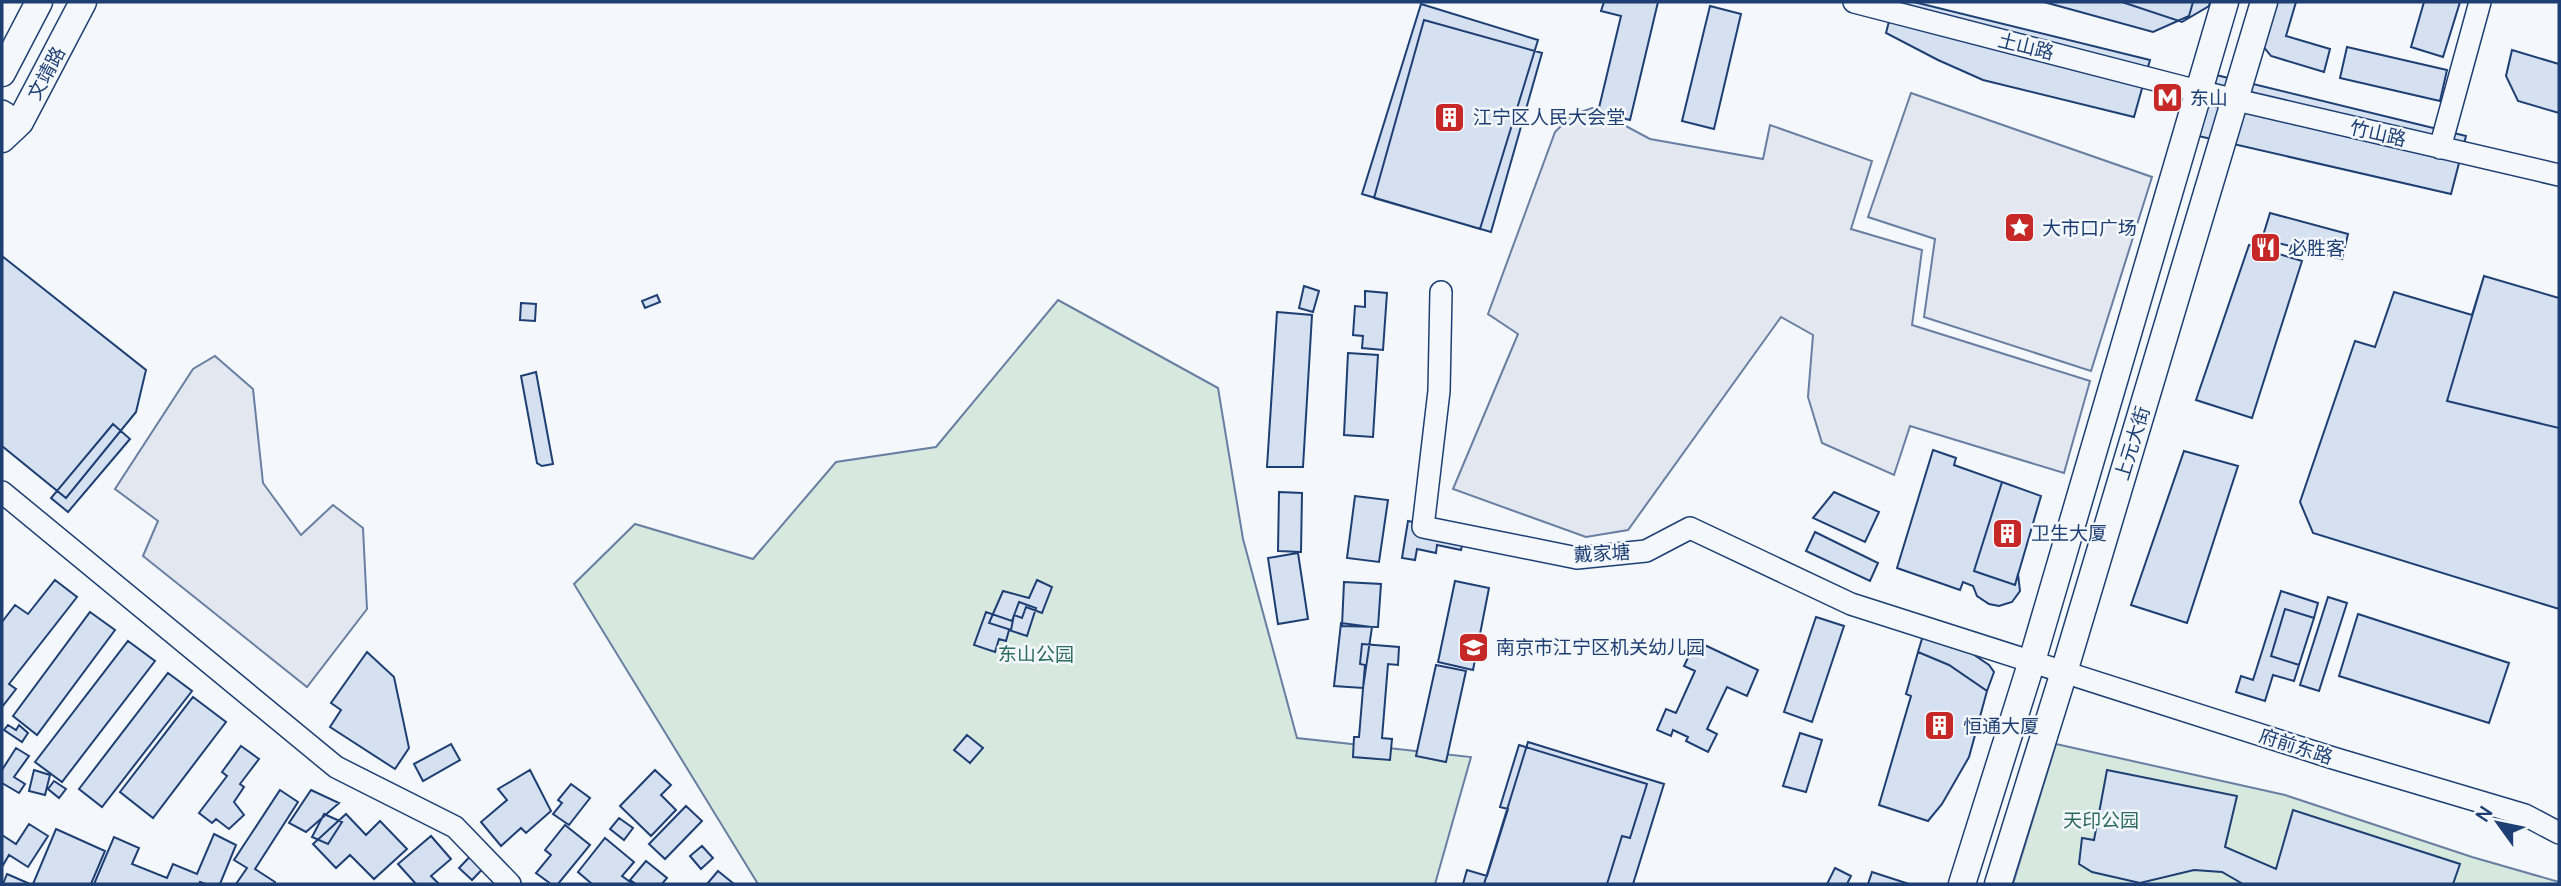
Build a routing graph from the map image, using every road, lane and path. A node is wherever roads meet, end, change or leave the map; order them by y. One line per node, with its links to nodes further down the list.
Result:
1 (39, 2): 7 (main road, 文靖路)
2 (83, 2): 10 (main road, 文靖路)
3 (1854, 2): 8 (street, 土山路)
4 (2225, 2): 8 (main road, 上元大街)
5 (2264, 2): 9 (main road, 上元大街)
6 (2480, 2): 11 (street)
7 (2, 74)
8 (2197, 90): 9 (street, 竹山路); 15 (main road, 上元大街)
9 (2235, 99): 11 (street, 竹山路); 16 (main road, 上元大街)
10 (8, 124)
11 (2441, 148): 12 (street, 竹山路)
12 (2559, 175)
13 (1441, 292): 15 (street, 戴家塘)
14 (2, 492): 18 (street)
15 (2032, 661): 16 (street, 府前东路); 19 (main road, 上元大街)
16 (2064, 672): 17 (street, 府前东路); 20 (main road, 上元大街)
17 (2559, 833)
18 (510, 884)
19 (1962, 884)
20 (1998, 884)

